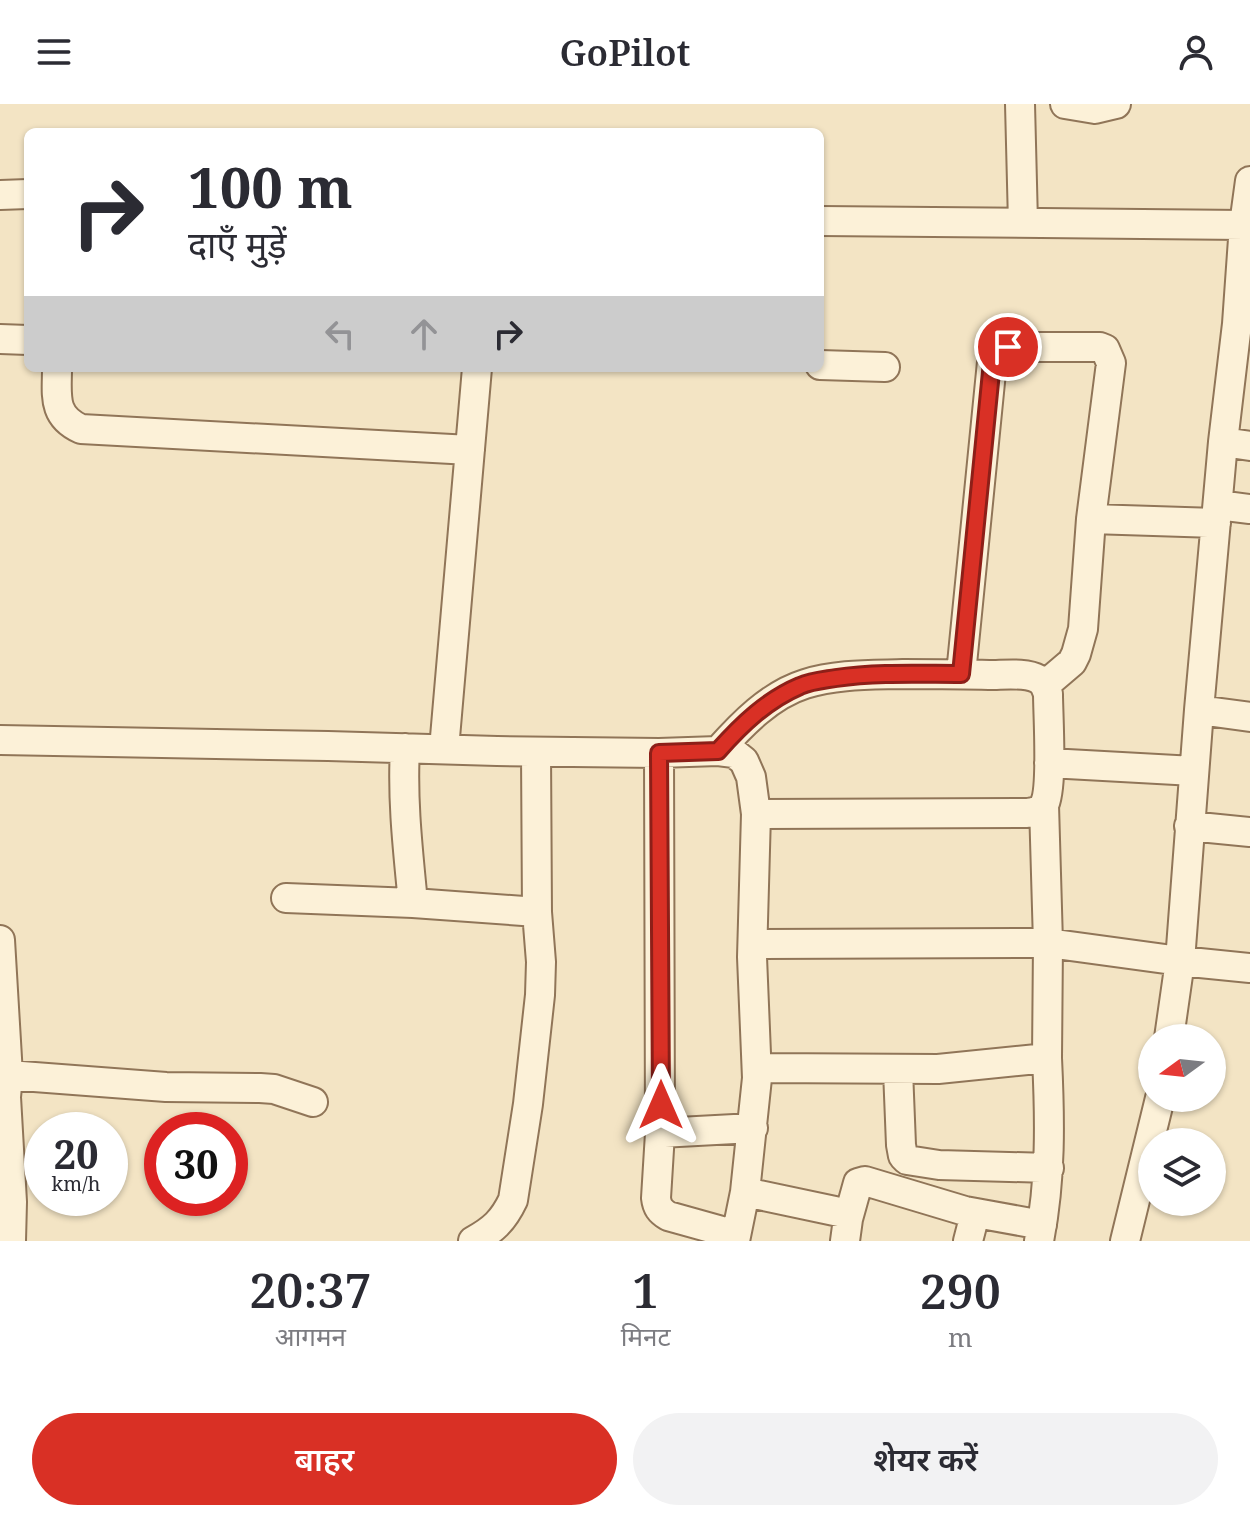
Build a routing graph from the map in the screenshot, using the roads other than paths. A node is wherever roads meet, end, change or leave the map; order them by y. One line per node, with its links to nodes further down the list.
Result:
1 (1020, 104): 8 (street)
2 (1065, 104): 3 (street)
3 (1116, 104)
4 (1250, 181): 9 (street)
5 (24, 194): 6 (street)
6 (0, 195)
7 (824, 221): 8 (street)
8 (1023, 223): 9 (street)
9 (1244, 225): 10 (street)
10 (1243, 325): 17 (street)
11 (0, 339): 12 (street)
12 (24, 340)
13 (824, 365): 14 (street)
14 (885, 367)
15 (57, 372): 18 (street)
16 (477, 372): 18 (street)
17 (1237, 444): 20 (street)
18 (470, 450): 28 (street)
19 (1250, 509): 20 (street)
20 (1217, 514): 21 (street); 24 (street)
21 (1091, 519): 22 (street); 23 (street)
22 (961, 674): 23 (street); 29 (street)
23 (1045, 685): 32 (street)
24 (1199, 710): 25 (street); 33 (street)
25 (1250, 717)
26 (0, 740): 27 (street)
27 (405, 748): 28 (street); 39 (street)
28 (444, 749): 30 (street)
29 (718, 751): 31 (street); 35 (street)
30 (536, 752): 31 (street); 40 (street)
31 (659, 753): 55 (street)
32 (1049, 763): 33 (street); 34 (street)
33 (1194, 771): 36 (street)
34 (1044, 805): 35 (street); 42 (street)
35 (756, 814): 43 (street)
36 (1189, 826): 37 (street); 44 (street)
37 (1250, 832)
38 (286, 898): 39 (street)
39 (413, 903): 40 (street)
40 (537, 912): 64 (street)
41 (0, 940): 47 (street)
42 (1048, 943): 43 (street); 44 (street); 48 (street)
43 (753, 944): 49 (street)
44 (1180, 961): 45 (street); 46 (street)
45 (1250, 968)
46 (1171, 1024)
47 (2, 1029): 51 (street)
48 (1047, 1058): 50 (street); 57 (street)
49 (757, 1068): 50 (street); 54 (street)
50 (898, 1070): 57 (street)
51 (8, 1075): 52 (street); 56 (street)
52 (313, 1102)
53 (1157, 1112): 65 (street)
54 (753, 1128): 55 (street); 58 (street)
55 (660, 1133): 62 (street)
56 (4, 1137): 63 (street)
57 (1049, 1168): 61 (street)
58 (745, 1192): 60 (street); 62 (street)
59 (971, 1228): 60 (street); 61 (street)
60 (846, 1230)
61 (1040, 1233)
62 (736, 1238)
63 (11, 1241)
64 (473, 1241)
65 (1125, 1241)

